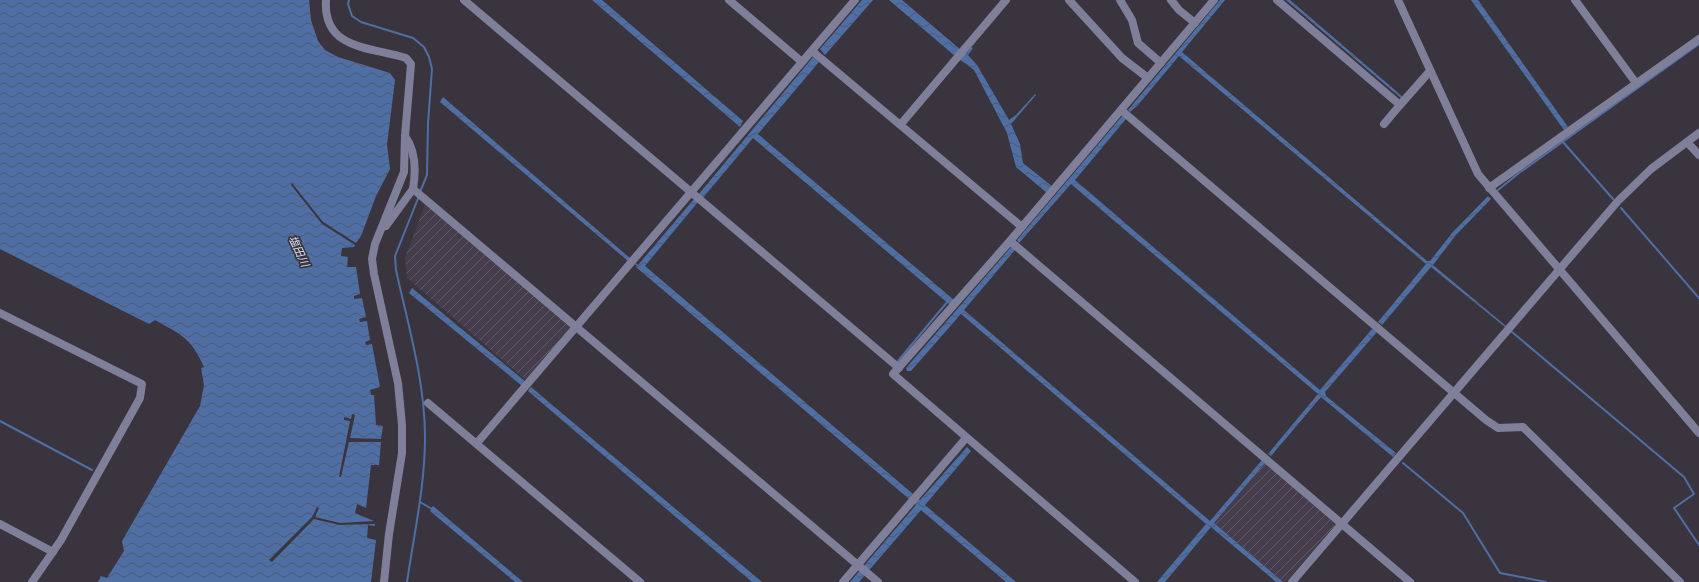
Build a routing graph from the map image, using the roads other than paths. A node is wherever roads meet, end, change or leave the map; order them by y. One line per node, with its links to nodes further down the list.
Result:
1 (326, 0): 26 (street)
2 (464, 0): 31 (street)
3 (729, 0): 16 (street)
4 (855, 0): 15 (street)
5 (1006, 0): 23 (street)
6 (1069, 0): 19 (street)
7 (1120, 0): 17 (street)
8 (1171, 0): 13 (street)
9 (1214, 0): 13 (street)
10 (1277, 0): 21 (street)
11 (1398, 0): 18 (street)
12 (1576, 0): 20 (street)
13 (1195, 23): 17 (street)
14 (1699, 39): 20 (street)
15 (816, 54): 16 (street); 23 (street)
16 (802, 62): 31 (street)
17 (1161, 63): 19 (street)
18 (1430, 71): 21 (street); 29 (street)
19 (1148, 78): 22 (street)
20 (1636, 83): 29 (street)
21 (1400, 104): 24 (street)
22 (1121, 110): 33 (street); 39 (street)
23 (901, 124): 33 (street)
24 (1384, 124)
25 (1699, 133): 27 (street)
26 (405, 136): 30 (street); 32 (street)
27 (1687, 142): 28 (street); 35 (street)
28 (1699, 155)
29 (1489, 188): 35 (street)
30 (414, 190): 32 (street); 37 (street)
31 (696, 197): 37 (street); 38 (street)
32 (383, 226): 49 (street)
33 (1022, 227): 34 (street)
34 (1010, 241): 38 (street); 45 (street)
35 (1559, 270): 39 (street); 41 (street)
36 (0, 313): 46 (street)
37 (577, 327): 43 (street); 47 (street)
38 (898, 368): 42 (street)
39 (1454, 393): 45 (street); 56 (street)
40 (428, 403): 43 (street)
41 (1699, 433)
42 (966, 438): 47 (street); 53 (street)
43 (477, 443): 50 (street)
44 (0, 524): 46 (street)
45 (1342, 524): 54 (street); 55 (street)
46 (53, 552): 48 (street)
47 (862, 569): 51 (street); 52 (street)
48 (32, 582)
49 (384, 582)
50 (640, 582)
51 (843, 582)
52 (878, 582)
53 (1135, 582)
54 (1292, 582)
55 (1410, 582)
56 (1680, 582)

